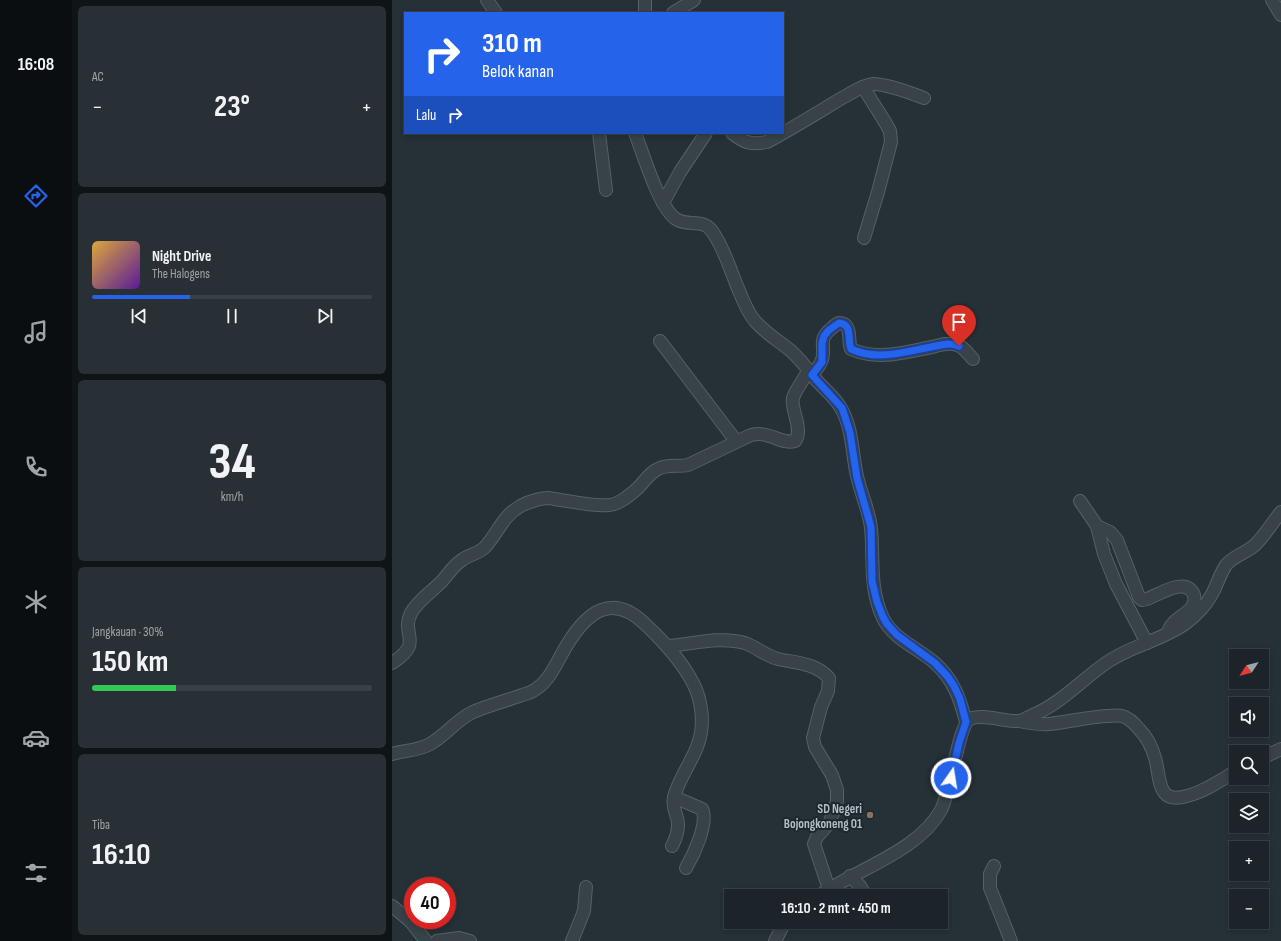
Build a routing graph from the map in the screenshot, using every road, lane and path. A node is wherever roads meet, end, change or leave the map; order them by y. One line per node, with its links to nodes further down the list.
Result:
1 (486, 0): 5 (street)
2 (645, 0): 6 (street)
3 (694, 0): 7 (street)
4 (1272, 0): 8 (street)
5 (495, 12)
6 (644, 12)
7 (675, 12)
8 (1281, 14)
9 (863, 87): 10 (street); 11 (street); 19 (street)
10 (924, 98)
11 (784, 132)
12 (599, 134): 17 (street)
13 (635, 134): 18 (street)
14 (705, 134): 18 (street)
15 (733, 134): 16 (street)
16 (781, 134)
17 (606, 190)
18 (663, 203): 22 (street)
19 (864, 238)
20 (660, 341): 23 (street)
21 (973, 359): 22 (street)
22 (811, 373): 23 (street); 32 (street)
23 (736, 442): 30 (street)
24 (1080, 500): 26 (street)
25 (1281, 512): 27 (street)
26 (1096, 526): 27 (street); 28 (street)
27 (1166, 635): 28 (street)
28 (1147, 643): 31 (street)
29 (668, 646): 34 (street); 37 (street); 43 (street)
30 (392, 663)
31 (1018, 721): 32 (street); 36 (street)
32 (966, 722): 41 (street)
33 (1281, 749): 35 (street)
34 (392, 754)
35 (1269, 755)
36 (1229, 775)
37 (674, 797): 38 (street); 40 (street)
38 (672, 846)
39 (994, 866): 53 (street)
40 (686, 868)
41 (850, 876): 44 (street); 45 (street)
42 (586, 887): 51 (street)
43 (823, 889)
44 (829, 889)
45 (862, 889)
46 (392, 906): 48 (street)
47 (782, 929): 52 (street)
48 (426, 941)
49 (437, 941): 50 (street)
50 (470, 941)
51 (572, 941)
52 (775, 941)
53 (1011, 941)

